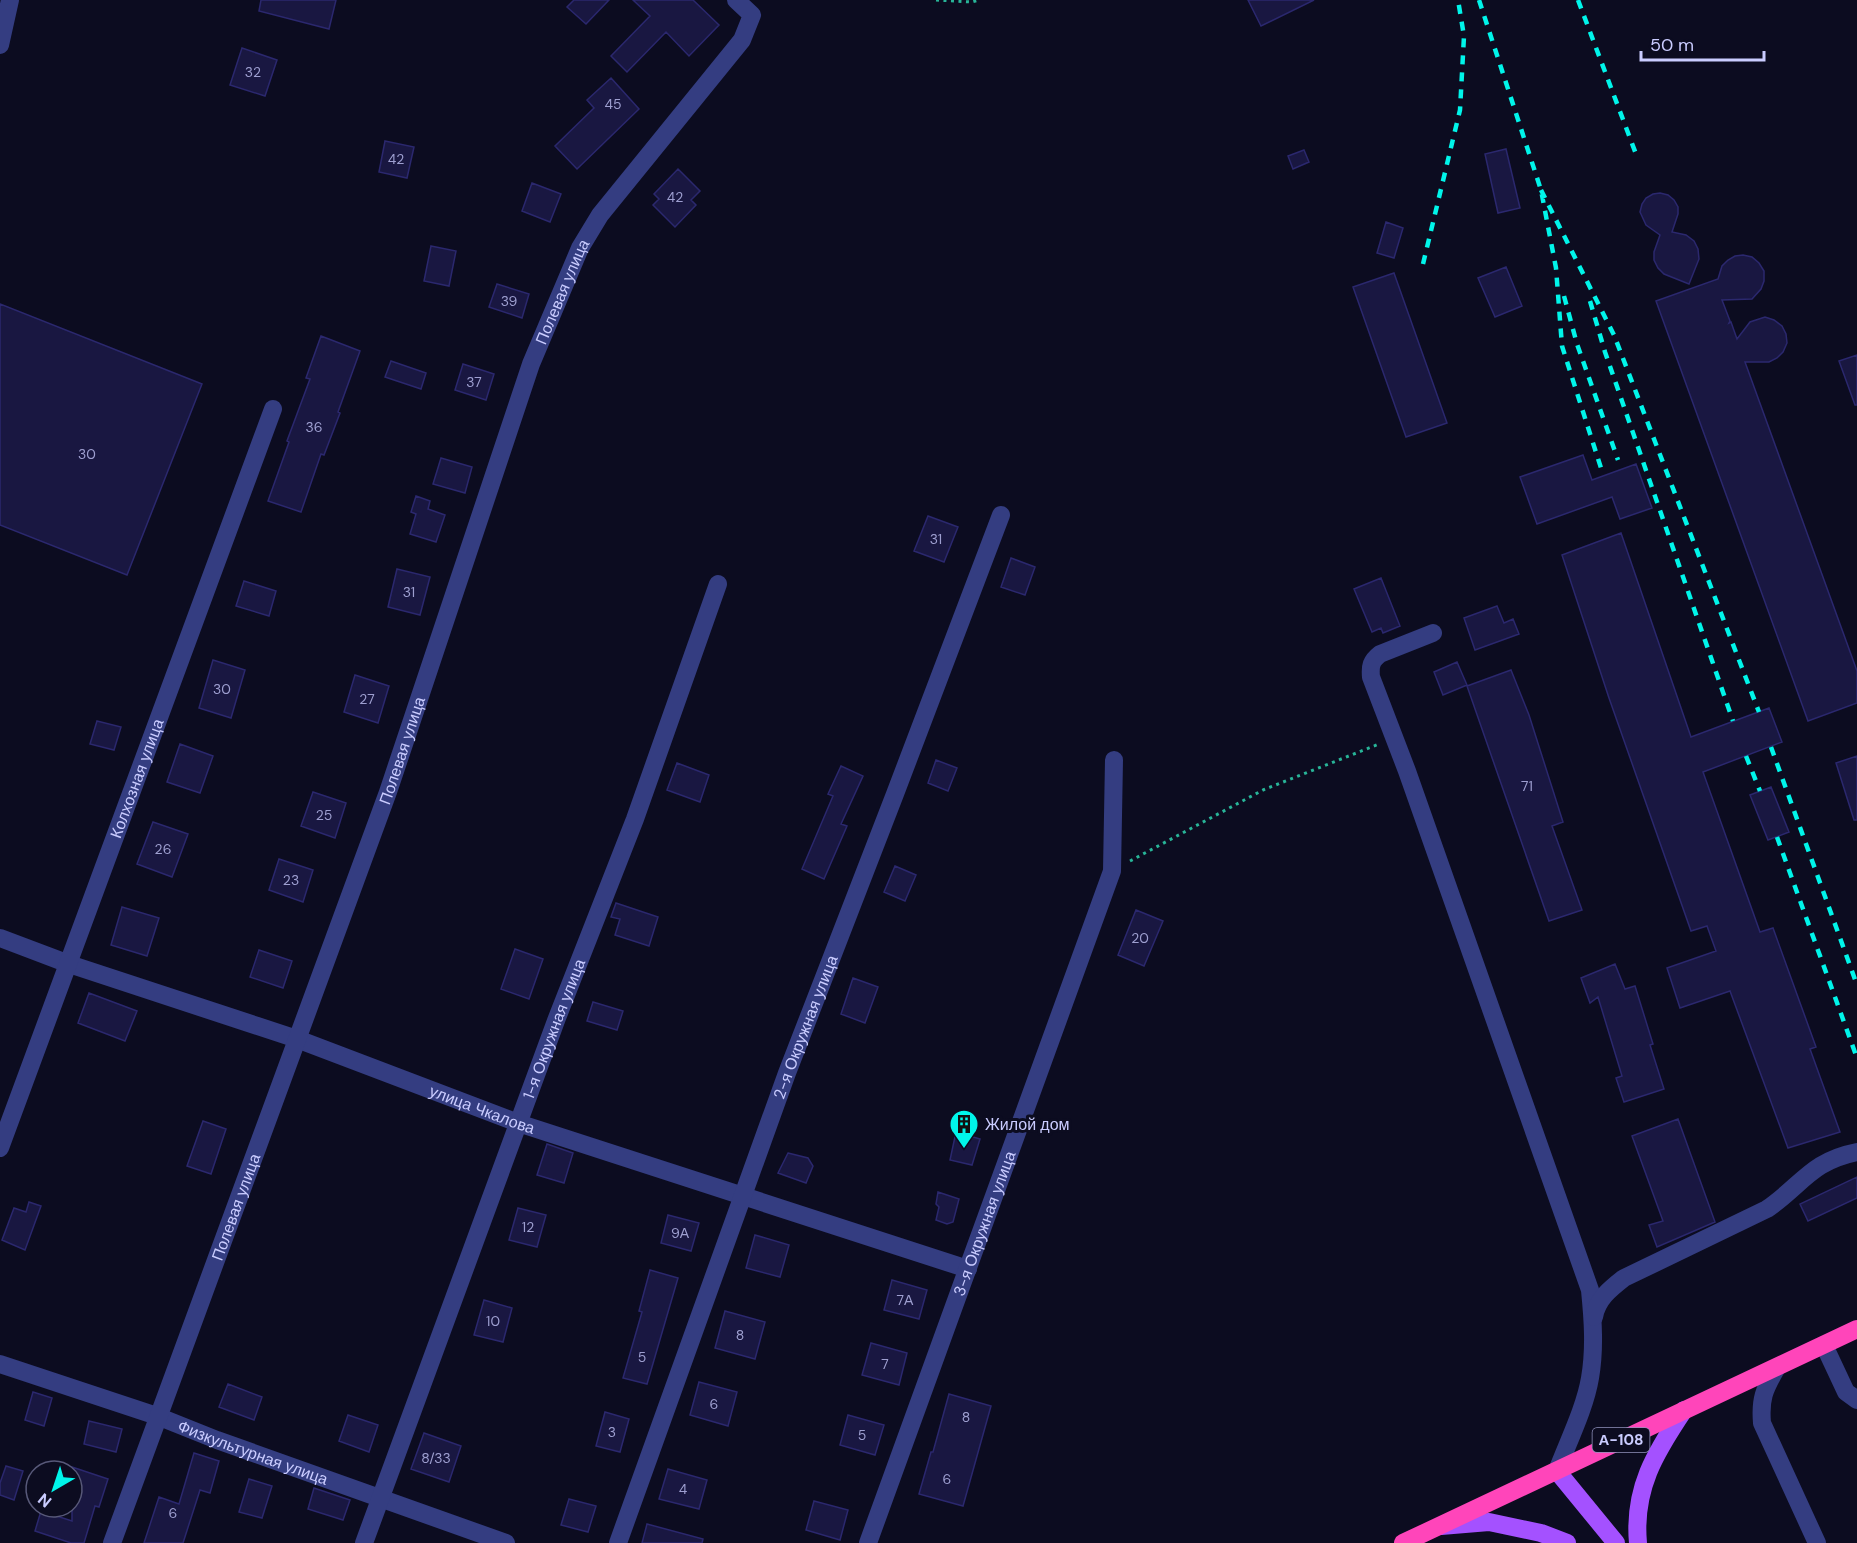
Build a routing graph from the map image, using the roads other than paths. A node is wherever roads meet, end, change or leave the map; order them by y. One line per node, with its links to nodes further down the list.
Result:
1 (10, 0): 3 (street)
2 (736, 0): 11 (street, Полевая улица)
3 (0, 45)
4 (273, 409): 10 (street, Колхозная улица)
5 (1001, 515): 15 (street, 2-я Окружная улица)
6 (717, 584): 12 (street, 1-я Окружная улица)
7 (1433, 633): 17 (street)
8 (1114, 760): 16 (street, 3-я Окружная улица)
9 (0, 938): 10 (street, улица Чкалова)
10 (69, 964): 11 (street, улица Чкалова); 13 (street, Колхозная улица)
11 (297, 1039): 12 (street, улица Чкалова); 24 (street, Полевая улица)
12 (518, 1123): 15 (street, улица Чкалова); 26 (street, 1-я Окружная улица)
13 (0, 1148)
14 (1857, 1152): 17 (street)
15 (744, 1197): 16 (street, улица Чкалова); 31 (street, 2-я Окружная улица)
16 (968, 1269): 32 (street, 3-я Окружная улица)
17 (1593, 1322): 25 (street)
18 (1857, 1329): 19 (highway, А-108)
19 (1824, 1346): 21 (highway, А-108); 22 (street)
20 (0, 1364): 24 (street, Физкультурная улица)
21 (1776, 1369): 23 (highway, А-108); 37 (street)
22 (1857, 1400)
23 (1684, 1410): 25 (highway, А-108); 36 (main road)
24 (157, 1416): 26 (street, Физкультурная улица); 28 (street, Полевая улица)
25 (1557, 1471): 27 (highway, А-108); 35 (main road)
26 (382, 1498): 29 (street, 1-я Окружная улица); 30 (street, Физкультурная улица)
27 (1439, 1526): 33 (highway, А-108); 34 (main road)
28 (111, 1543)
29 (364, 1543)
30 (506, 1543)
31 (618, 1543)
32 (868, 1543)
33 (1403, 1543)
34 (1567, 1543)
35 (1616, 1543)
36 (1638, 1543)
37 (1817, 1543)

